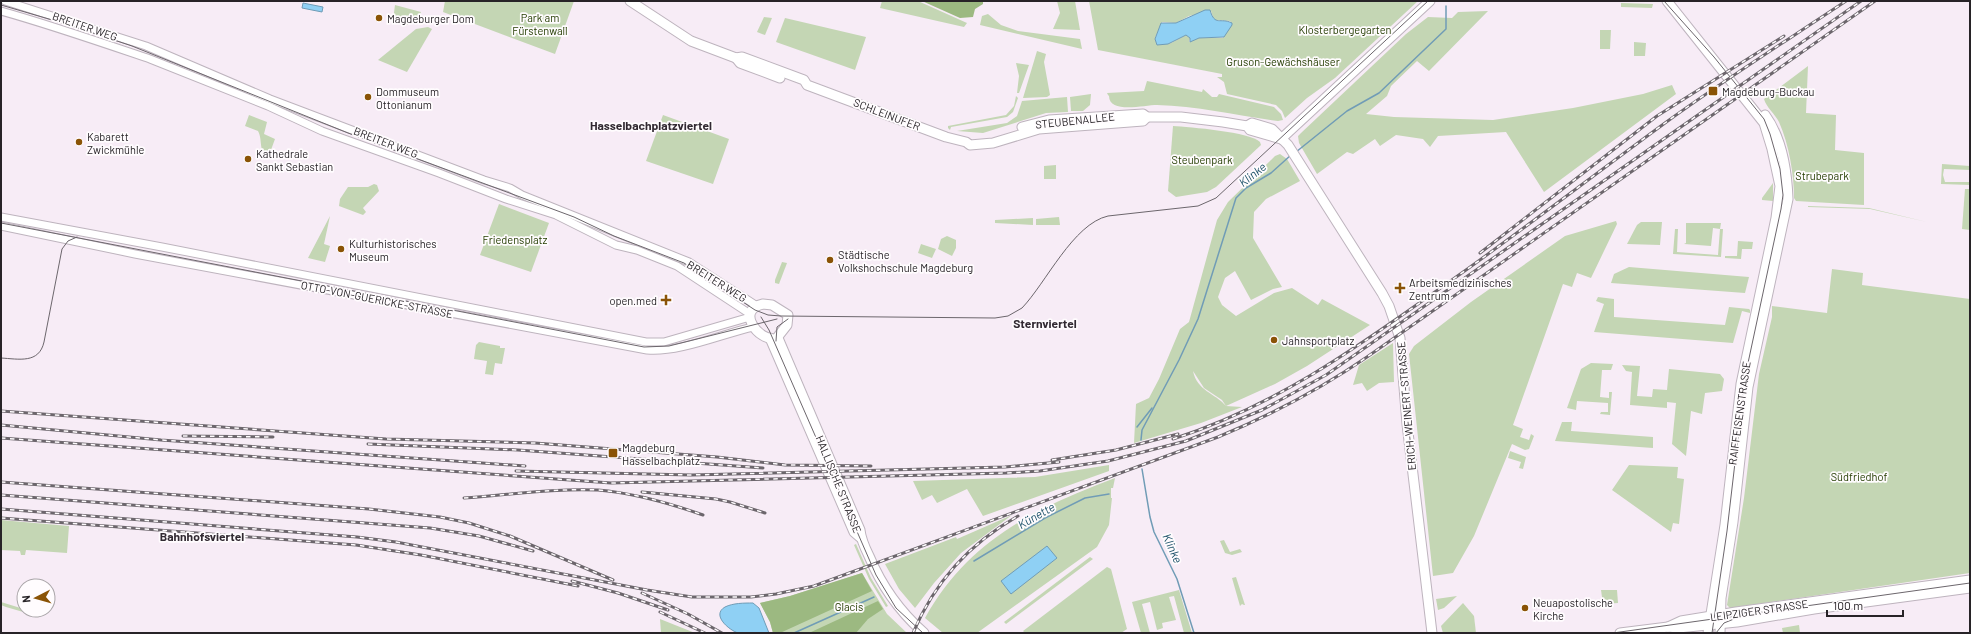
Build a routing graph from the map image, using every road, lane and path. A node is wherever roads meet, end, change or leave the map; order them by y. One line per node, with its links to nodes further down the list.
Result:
1 (5, 1): 11 (street, BREITER WEG)
2 (630, 1): 7 (main road, SCHLEINUFER)
3 (1430, 1): 6 (main road)
4 (1667, 1): 8 (main road)
5 (1, 11): 12 (street, BREITER WEG)
6 (1281, 139): 7 (main road, STEUBENALLEE); 20 (main road, ERICH-WEINERT-STRASSE)
7 (981, 142)
8 (1783, 209): 17 (main road, RAIFFEISENSTRASSE); 18 (main road, RAIFFEISENSTRASSE)
9 (1, 217): 12 (street, OTTO-VON-GUERICKE-STRASSE)
10 (1, 226): 13 (street, OTTO-VON-GUERICKE-STRASSE)
11 (757, 306): 12 (main road); 14 (main road)
12 (750, 316): 13 (main road)
13 (753, 327): 14 (main road)
14 (774, 338): 19 (main road, HALLISCHE STRASSE)
15 (1970, 580): 17 (main road, LEIPZIGER STRASSE)
16 (1970, 588): 17 (main road, LEIPZIGER STRASSE)
17 (1720, 622): 18 (main road, LEIPZIGER STRASSE)
18 (1709, 623): 21 (main road, LEIPZIGER STRASSE)
19 (924, 633)
20 (1432, 633)
21 (1620, 633)

